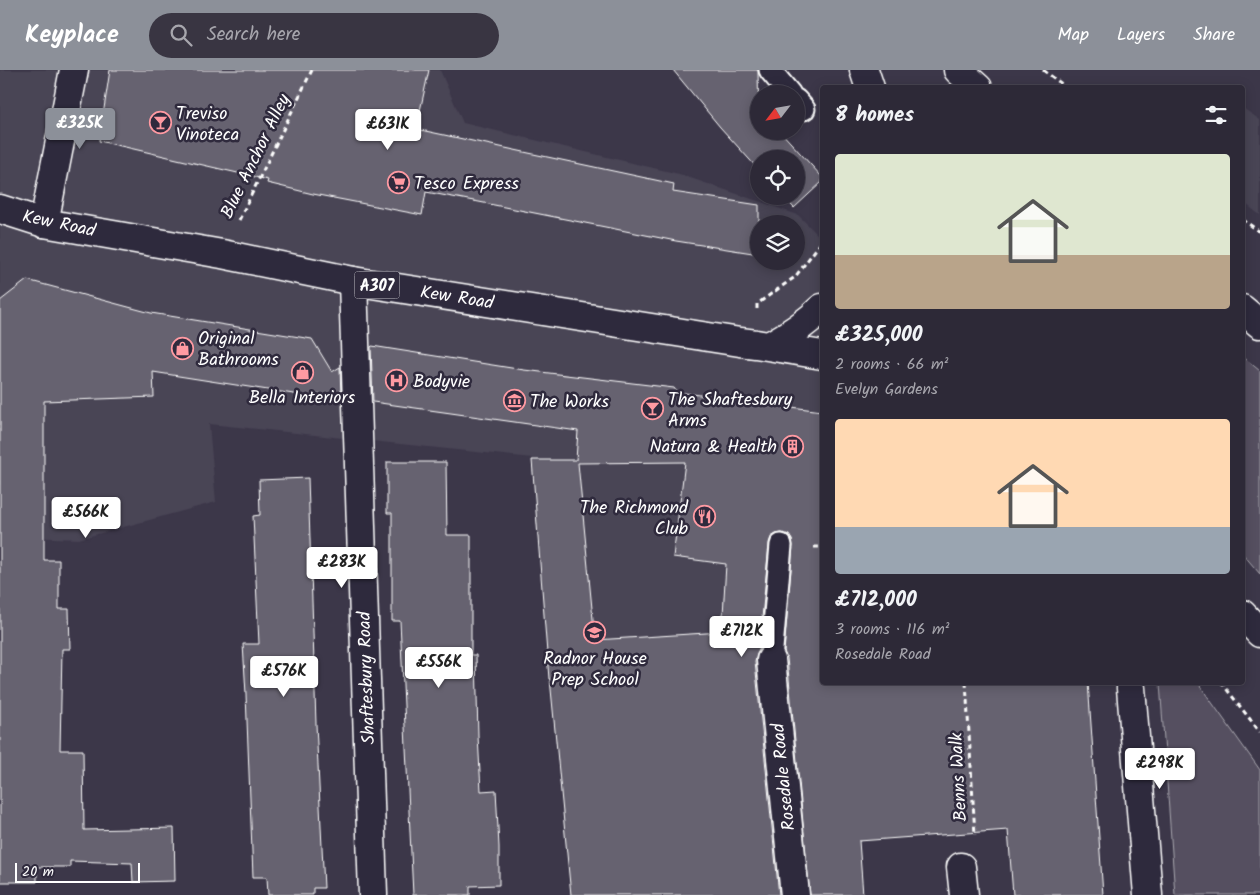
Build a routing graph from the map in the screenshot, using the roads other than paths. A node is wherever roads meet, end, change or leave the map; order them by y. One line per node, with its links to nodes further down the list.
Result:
1 (74, 70): 9 (main road)
2 (770, 70): 5 (lane)
3 (864, 70): 6 (main road)
4 (958, 70): 7 (main road)
5 (783, 85)
6 (869, 85)
7 (975, 85)
8 (0, 209): 9 (main road, Kew Road / A307)
9 (44, 222): 10 (main road, Kew Road / A307)
10 (353, 281): 14 (main road, Kew Road / A307); 22 (main road, Shaftesbury Road)
11 (820, 310): 14 (main road)
12 (1245, 312): 13 (main road)
13 (1260, 324)
14 (769, 346): 15 (main road, Kew Road / A307)
15 (820, 355)
16 (781, 544): 19 (lane)
17 (1245, 617): 18 (main road)
18 (1260, 633)
19 (770, 660): 23 (main road, Rosedale Road)
20 (1131, 688): 25 (main road)
21 (961, 867): 24 (main road)
22 (373, 895)
23 (795, 895)
24 (964, 895)
25 (1148, 895)

